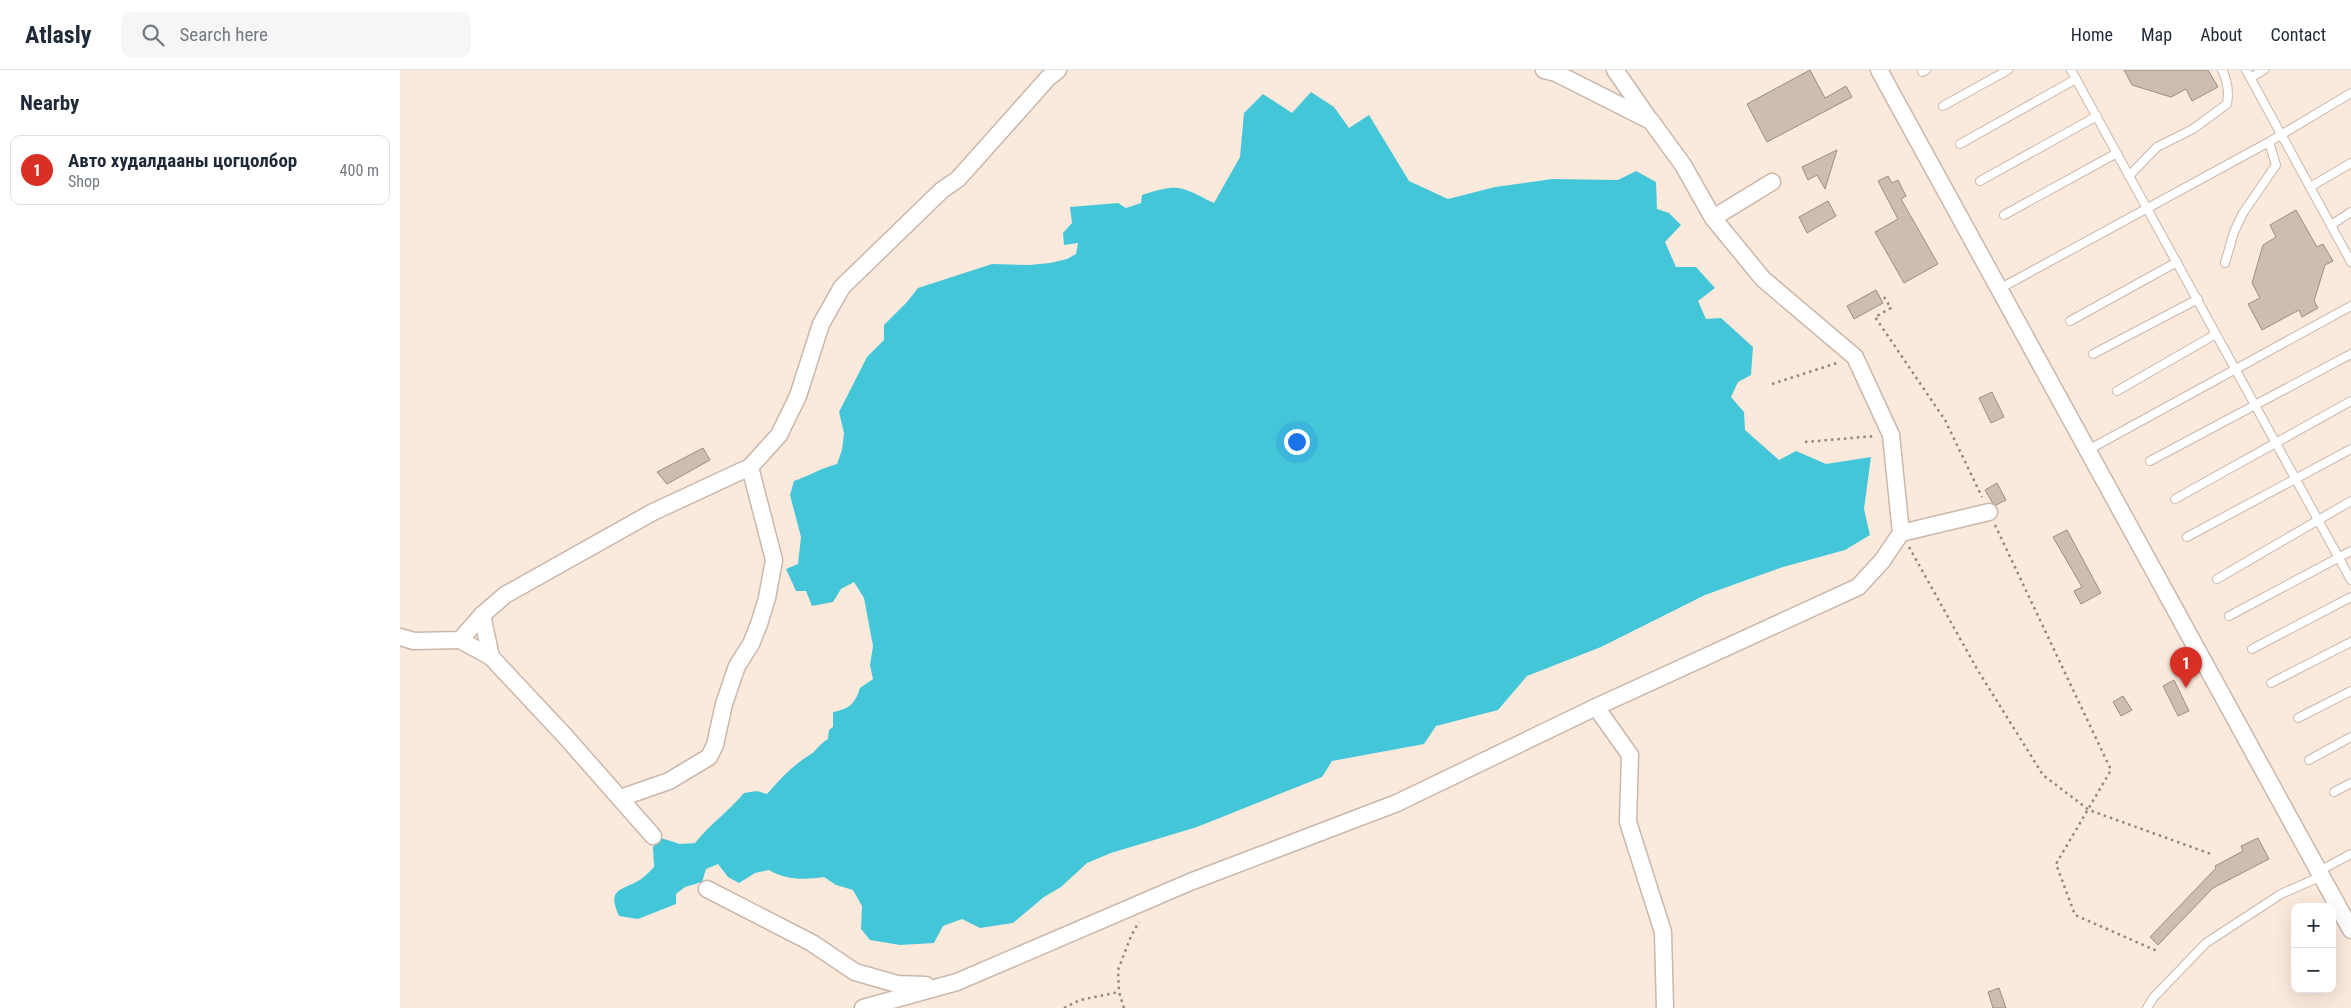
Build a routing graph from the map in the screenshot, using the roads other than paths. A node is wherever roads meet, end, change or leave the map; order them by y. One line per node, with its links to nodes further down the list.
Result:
1 (1058, 70): 47 (street)
2 (1544, 70): 14 (street)
3 (1615, 70): 14 (street)
4 (1880, 70): 32 (street)
5 (2008, 70): 12 (lane)
6 (2071, 70): 10 (lane)
7 (2222, 70): 20 (lane)
8 (2264, 70): 9 (lane)
9 (2249, 74): 15 (lane)
10 (2076, 80): 13 (lane); 17 (lane)
11 (2351, 93): 15 (lane)
12 (1943, 106)
13 (2097, 116): 18 (lane); 22 (lane)
14 (1651, 121): 27 (street)
15 (2282, 135): 16 (lane); 23 (lane)
16 (2269, 142): 24 (lane); 31 (lane)
17 (1960, 144)
18 (2117, 153): 20 (lane); 26 (lane)
19 (2351, 163): 23 (lane)
20 (2129, 176): 24 (lane)
21 (1772, 182): 27 (street)
22 (1980, 182)
23 (2310, 187): 28 (lane)
24 (2148, 209): 30 (lane); 32 (lane)
25 (2351, 212): 28 (lane)
26 (2004, 215)
27 (1713, 218): 53 (street)
28 (2331, 225): 29 (lane)
29 (2351, 261)
30 (2177, 262): 33 (lane); 35 (lane)
31 (2225, 263)
32 (1999, 289): 45 (street)
33 (2198, 299): 36 (lane); 37 (lane)
34 (2351, 306): 39 (lane)
35 (2070, 321)
36 (2216, 334): 39 (lane); 40 (lane)
37 (2093, 354)
38 (2351, 354): 42 (lane)
39 (2236, 368): 42 (lane); 45 (lane)
40 (2117, 391)
41 (2351, 400): 43 (lane)
42 (2256, 406): 43 (lane); 46 (lane)
43 (2276, 442): 48 (lane); 49 (lane)
44 (2351, 449): 48 (lane)
45 (2088, 450): 78 (street)
46 (2150, 461)
47 (750, 467): 60 (street); 75 (street)
48 (2297, 479): 52 (lane); 54 (lane)
49 (2175, 500)
50 (2351, 501): 52 (lane)
51 (1989, 512): 53 (street)
52 (2318, 519): 56 (lane); 57 (lane)
53 (1901, 533): 69 (street)
54 (2187, 537)
55 (2351, 551): 56 (lane)
56 (2340, 557): 58 (lane); 61 (lane)
57 (2217, 579)
58 (2351, 580)
59 (2351, 597): 65 (lane)
60 (482, 615): 62 (street); 66 (street)
61 (2229, 616)
62 (460, 640): 63 (street); 66 (street)
63 (405, 642)
64 (2351, 642): 67 (lane)
65 (2252, 649)
66 (491, 657): 75 (street)
67 (2271, 683)
68 (2351, 691): 70 (lane)
69 (1596, 707): 81 (street); 83 (street)
70 (2298, 718)
71 (2351, 737): 72 (lane)
72 (2309, 760)
73 (2351, 783): 74 (lane)
74 (2334, 792)
75 (620, 798): 76 (street)
76 (653, 836)
77 (2351, 854): 78 (lane)
78 (2320, 874): 80 (street); 84 (lane)
79 (707, 889): 81 (street)
80 (2351, 930)
81 (943, 985): 82 (street)
82 (863, 1008)
83 (1665, 1008)
84 (2147, 1008)

